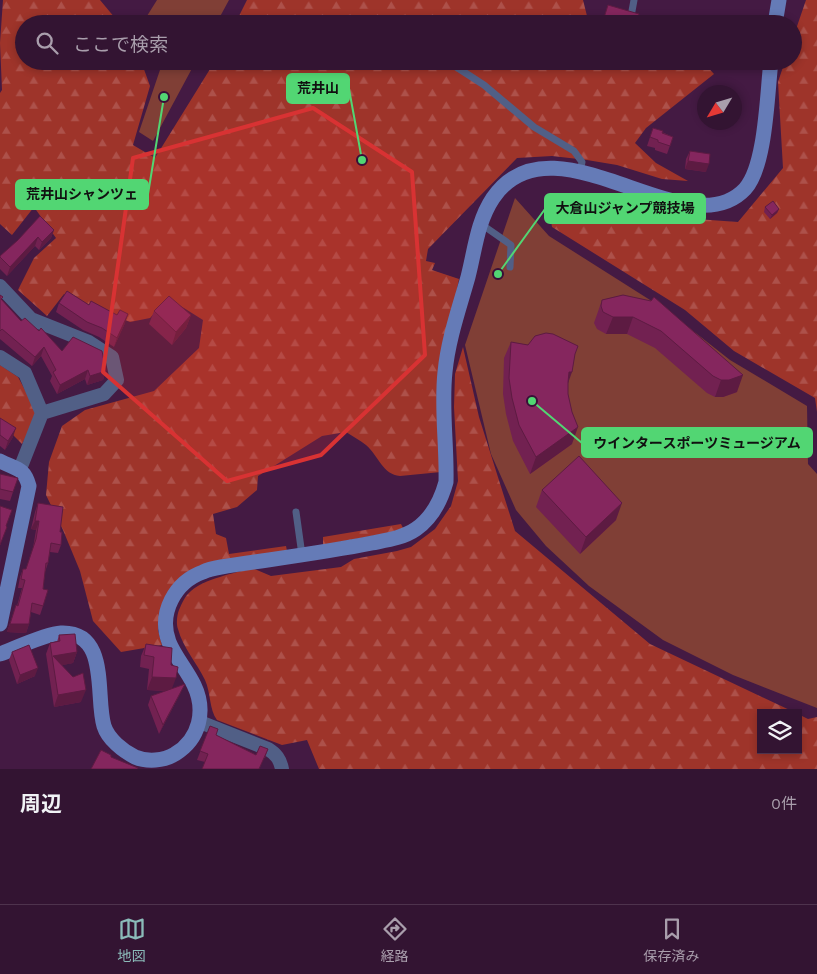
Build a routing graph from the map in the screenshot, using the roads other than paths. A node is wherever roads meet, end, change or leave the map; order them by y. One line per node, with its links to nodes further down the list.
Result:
1 (634, 0): 3 (lane)
2 (779, 0): 4 (street)
3 (632, 11)
4 (776, 15)
5 (460, 70): 7 (lane)
6 (770, 70): 7 (street)
7 (580, 172): 8 (street)
8 (480, 224): 9 (lane); 16 (street)
9 (510, 267)
10 (0, 286): 12 (street)
11 (0, 357): 12 (street)
12 (42, 413): 14 (street)
13 (0, 461): 14 (street)
14 (20, 469): 17 (street)
15 (296, 512): 16 (lane)
16 (302, 555): 19 (street)
17 (0, 624)
18 (0, 654): 20 (street)
19 (200, 722): 20 (street); 21 (street)
20 (155, 765)
21 (282, 769)

